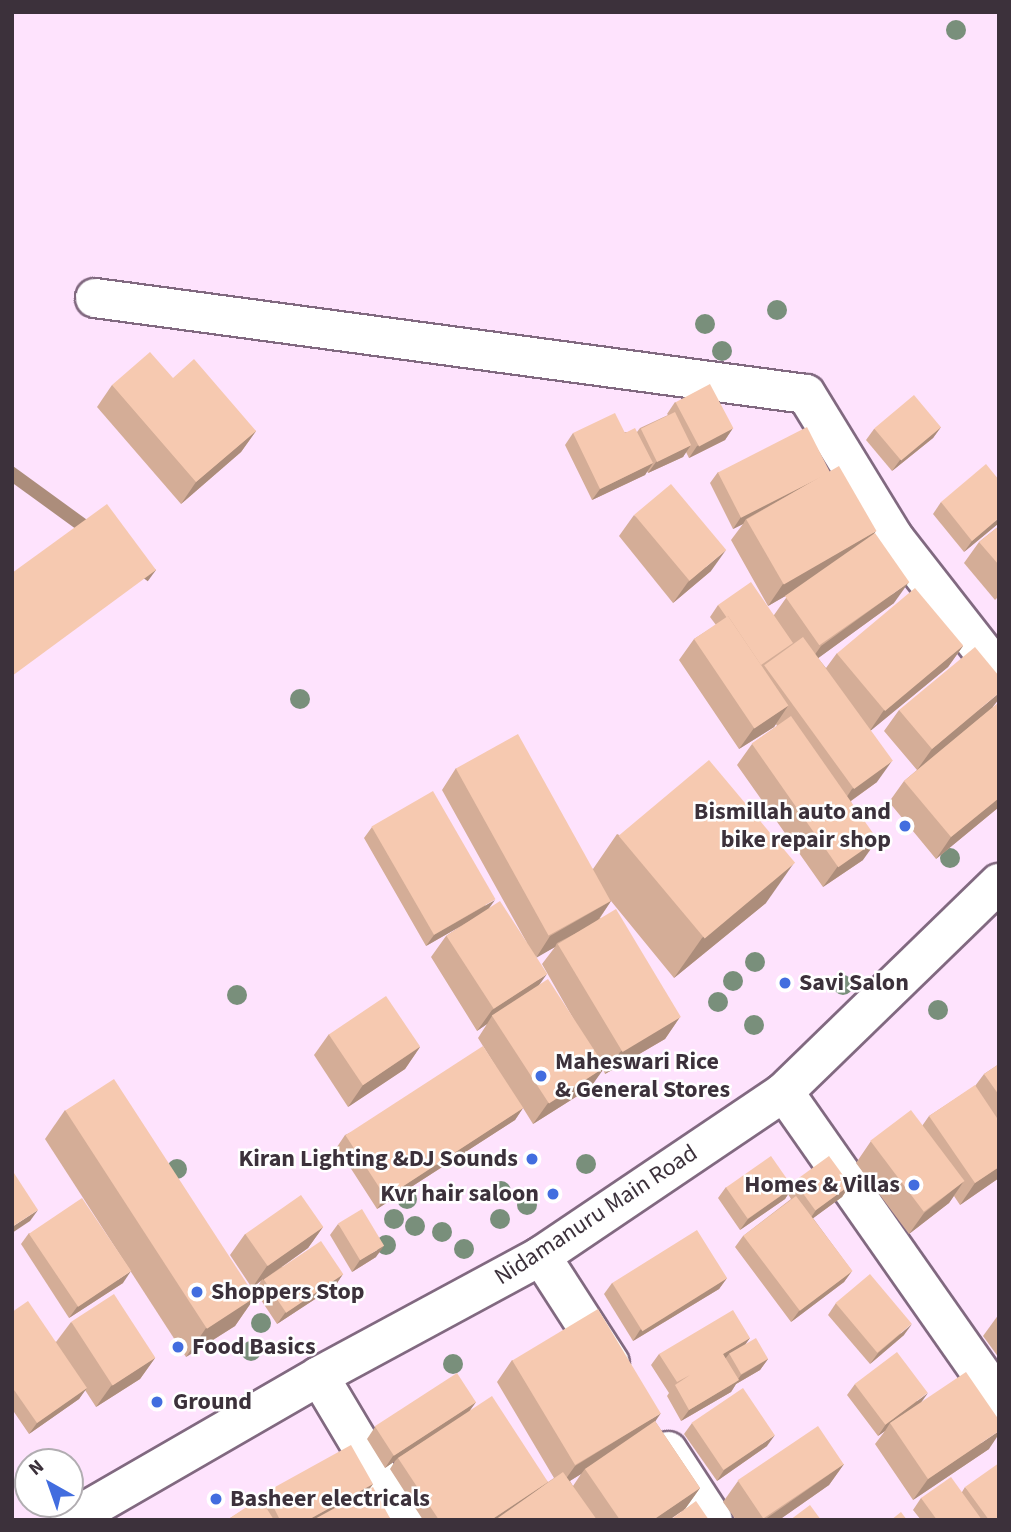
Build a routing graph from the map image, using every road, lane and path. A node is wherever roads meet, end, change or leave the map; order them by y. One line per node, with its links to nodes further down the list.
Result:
1 (95, 298): 2 (street)
2 (999, 672)
3 (999, 883): 4 (street, Nidamanuru Main Road)
4 (784, 1092): 5 (street, Nidamanuru Main Road); 7 (street)
5 (541, 1256): 6 (street, Nidamanuru Main Road); 10 (street)
6 (319, 1376): 8 (street, Nidamanuru Main Road); 9 (street)
7 (999, 1399)
8 (70, 1520)
9 (405, 1520)
10 (713, 1520)

